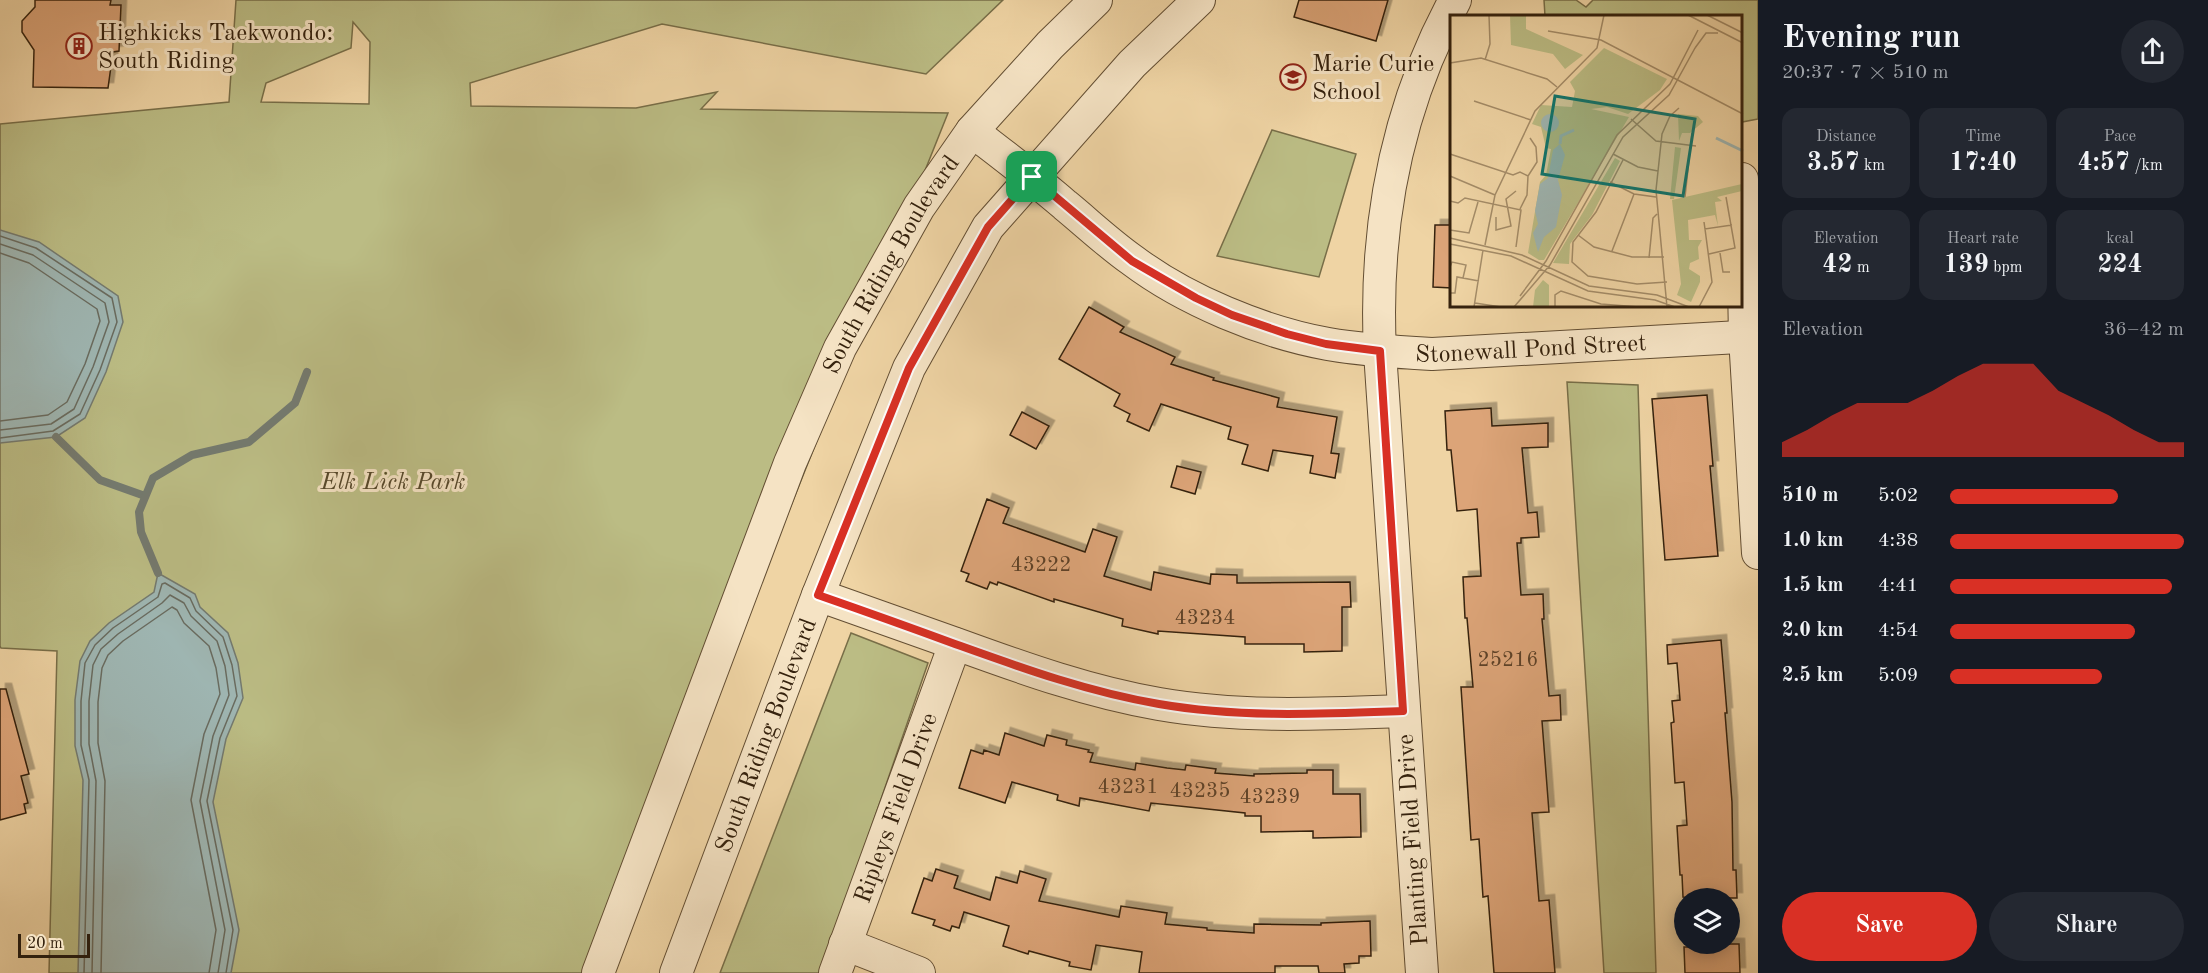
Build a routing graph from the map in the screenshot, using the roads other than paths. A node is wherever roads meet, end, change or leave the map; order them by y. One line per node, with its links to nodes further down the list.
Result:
1 (1096, 0): 4 (street, South Riding Boulevard)
2 (1199, 0): 5 (street, South Riding Boulevard)
3 (1455, 0): 8 (street, Planting Field Drive)
4 (972, 131): 5 (street, Stonewall Pond Street); 14 (street, South Riding Boulevard)
5 (1032, 177): 8 (street, Stonewall Pond Street); 10 (street, South Riding Boulevard)
6 (1743, 195): 7 (street)
7 (1752, 337): 8 (street, Stonewall Pond Street); 9 (street)
8 (1380, 351): 12 (street, Planting Field Drive)
9 (1758, 553)
10 (818, 595): 11 (street); 15 (street, South Riding Boulevard)
11 (955, 644): 12 (street); 13 (street, Ripleys Field Drive)
12 (1403, 711): 18 (street, Planting Field Drive)
13 (845, 944): 16 (street, Ripleys Field Drive); 17 (street)
14 (598, 973)
15 (676, 973)
16 (835, 973)
17 (919, 973)
18 (1422, 973)

